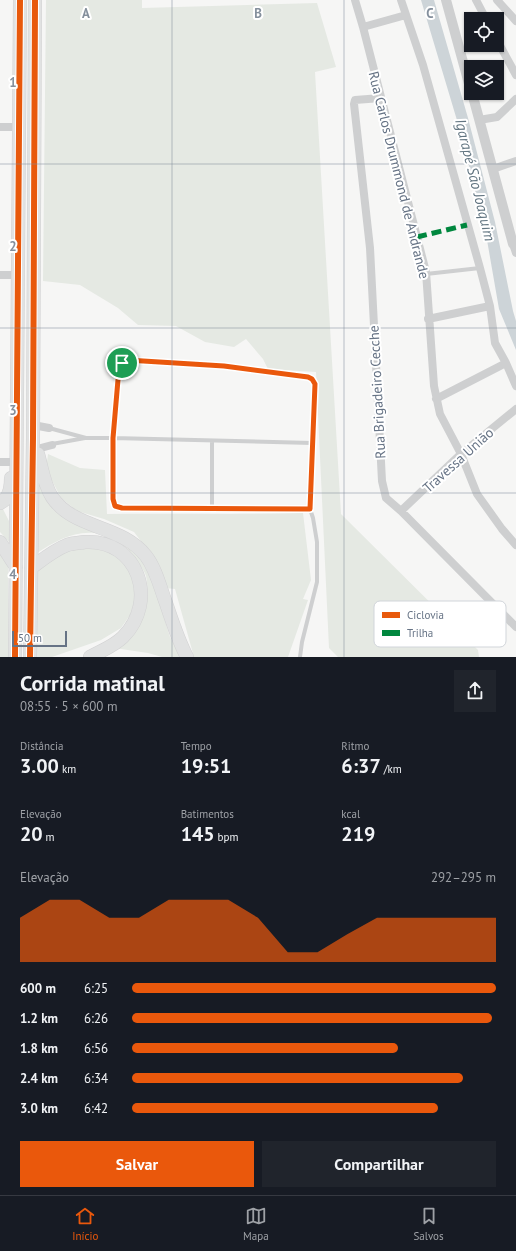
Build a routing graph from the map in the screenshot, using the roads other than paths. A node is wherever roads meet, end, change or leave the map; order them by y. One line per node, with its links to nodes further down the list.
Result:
1 (20, 0): 20 (main road)
2 (35, 0): 36 (main road)
3 (354, 0): 11 (street, Rua Carlos Drummond de Andrande)
4 (401, 0): 9 (street)
5 (446, 0): 13 (street)
6 (476, 0): 8 (street)
7 (497, 0): 10 (street)
8 (482, 12)
9 (406, 15): 11 (street); 24 (street)
10 (516, 21)
11 (363, 27): 15 (street, Rua Carlos Drummond de Andrande)
12 (504, 52): 14 (street)
13 (464, 66)
14 (516, 75)
15 (381, 98): 25 (street, Rua Carlos Drummond de Andrande); 47 (street, Rua Brigadeiro Cecche)
16 (516, 99): 18 (street)
17 (473, 100): 18 (street)
18 (479, 120): 22 (street)
19 (0, 127): 20 (street)
20 (18, 127): 27 (main road)
21 (516, 161): 22 (street)
22 (493, 169): 23 (street)
23 (515, 246)
24 (480, 268): 25 (lane); 28 (street)
25 (426, 274): 29 (street, Rua Carlos Drummond de Andrande)
26 (0, 275): 27 (street)
27 (18, 275): 34 (main road)
28 (490, 306): 29 (street); 30 (street)
29 (428, 319): 32 (street, Rua Carlos Drummond de Andrande)
30 (506, 363): 31 (street); 32 (street)
31 (516, 386)
32 (436, 399): 42 (street, Rua Carlos Drummond de Andrande)
33 (516, 409): 42 (street, Travessa União)
34 (17, 421): 43 (main road); 50 (main road)
35 (48, 428): 36 (street); 37 (lane)
36 (35, 437): 41 (street); 51 (main road); 58 (main road)
37 (86, 438): 38 (lane); 41 (lane)
38 (113, 438): 39 (lane); 40 (lane); 45 (lane)
39 (212, 441): 40 (lane); 45 (lane)
40 (312, 443): 46 (lane)
41 (52, 444)
42 (461, 454): 47 (street, Travessa União); 49 (street, Rua Carlos Drummond de Andrande)
43 (6, 462): 44 (main road)
44 (0, 503)
45 (212, 508): 46 (lane)
46 (310, 509): 59 (lane)
47 (401, 512): 52 (street, Rua Brigadeiro Cecche)
48 (0, 542): 50 (main road)
49 (516, 545)
50 (17, 568): 55 (main road)
51 (31, 568): 56 (main road); 57 (main road)
52 (490, 601)
53 (506, 617): 54 (street, Rua Brigadeiro Cecche)
54 (516, 627)
55 (15, 651)
56 (30, 657)
57 (90, 657)
58 (187, 657)
59 (300, 657)

